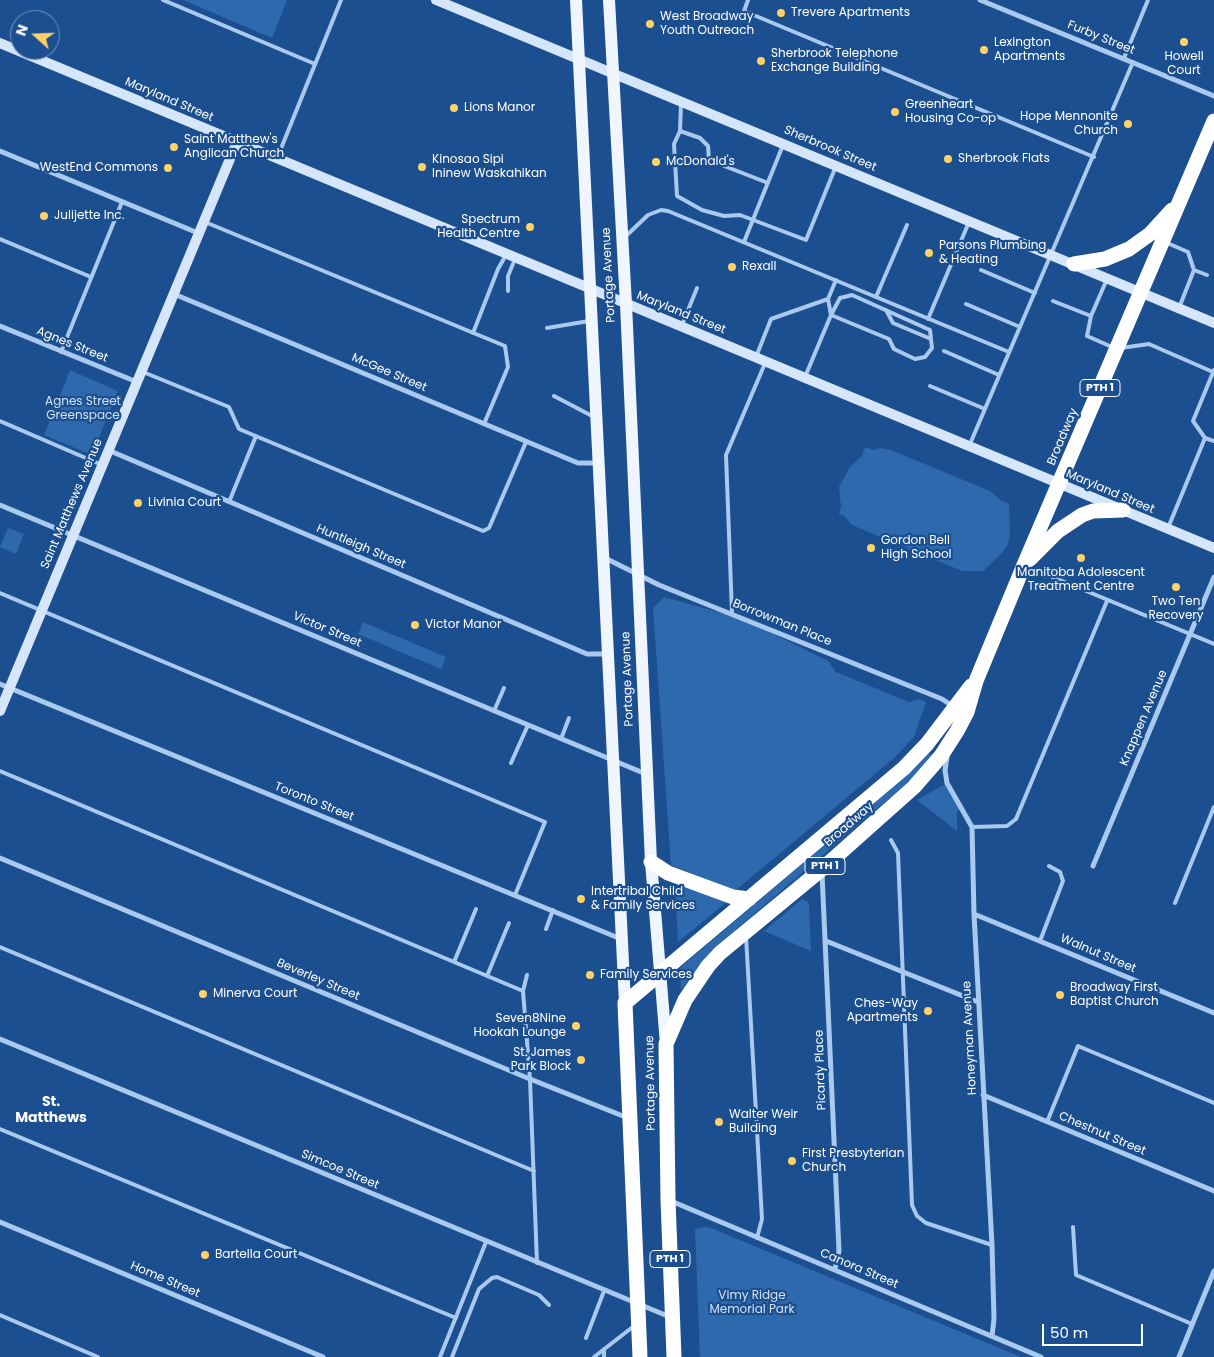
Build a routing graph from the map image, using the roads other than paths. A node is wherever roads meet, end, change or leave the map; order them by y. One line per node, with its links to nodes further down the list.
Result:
1 (163, 0): 13 (lane)
2 (342, 0): 13 (lane)
3 (436, 0): 11 (main road, Sherbrook Street)
4 (576, 0): 11 (main road, Portage Avenue)
5 (609, 0): 14 (main road, Portage Avenue)
6 (748, 0): 22 (lane)
7 (980, 0): 10 (street, Furby Street)
8 (1148, 0): 10 (lane)
9 (0, 43): 19 (main road, Maryland Street)
10 (1124, 58): 12 (street, Furby Street)
11 (579, 59): 14 (main road, Sherbrook Street); 48 (main road, Portage Avenue)
12 (1133, 62): 15 (street, Furby Street); 22 (lane)
13 (315, 64): 23 (lane)
14 (613, 73): 16 (main road, Sherbrook Street); 34 (main road, Portage Avenue)
15 (1214, 96)
16 (681, 100): 18 (lane); 20 (main road, Sherbrook Street)
17 (1214, 121): 27 (highway, Broadway / PTH 1)
18 (680, 131): 25 (lane); 28 (lane)
19 (237, 142): 23 (main road, Maryland Street); 30 (main road, Saint Matthews Avenue)
20 (784, 143): 24 (main road, Sherbrook Street); 25 (lane)
21 (0, 151): 26 (street)
22 (1094, 156): 37 (lane)
23 (277, 158): 38 (main road, Maryland Street)
24 (837, 165): 28 (lane); 29 (main road, Sherbrook Street)
25 (768, 183): 28 (lane)
26 (122, 202): 32 (street); 43 (lane)
27 (1180, 202): 35 (highway, Broadway / PTH 1); 39 (highway)
28 (753, 220): 36 (lane)
29 (970, 220): 37 (main road, Sherbrook Street); 61 (lane)
30 (204, 222): 32 (main road, Saint Matthews Avenue); 68 (lane)
31 (907, 225): 52 (lane)
32 (199, 233): 51 (main road, Saint Matthews Avenue)
33 (0, 239): 43 (lane)
34 (623, 239): 36 (lane); 55 (main road, Portage Avenue)
35 (1163, 241): 41 (lane); 49 (highway, Broadway / PTH 1)
36 (744, 242): 45 (lane)
37 (1052, 254): 39 (main road, Sherbrook Street); 50 (lane)
38 (510, 257): 47 (lane); 48 (main road, Maryland Street); 68 (lane)
39 (1074, 264): 44 (main road, Sherbrook Street)
40 (981, 270): 50 (lane)
41 (1194, 270): 42 (lane); 57 (lane)
42 (1206, 275)
43 (90, 277): 71 (lane)
44 (1108, 278): 49 (main road, Sherbrook Street); 60 (lane)
45 (836, 280): 52 (lane); 53 (lane)
46 (697, 288): 65 (lane)
47 (508, 290)
48 (592, 291): 55 (main road, Maryland Street); 62 (main road, Portage Avenue)
49 (1140, 292): 57 (main road, Sherbrook Street); 70 (highway, Broadway / PTH 1)
50 (1035, 293): 66 (lane)
51 (174, 294): 76 (main road, Saint Matthews Avenue); 86 (street, McGee Street)
52 (876, 297): 61 (lane)
53 (828, 299): 59 (lane); 74 (lane)
54 (1053, 301): 60 (lane)
55 (626, 304): 65 (main road, Maryland Street); 104 (main road, Portage Avenue)
56 (966, 304): 66 (lane)
57 (1179, 308): 63 (main road, Sherbrook Street)
58 (886, 310): 59 (lane); 69 (lane); 69 (lane)
59 (831, 315): 69 (lane); 79 (lane)
60 (1091, 316): 70 (lane)
61 (928, 319): 73 (lane)
62 (593, 321): 67 (lane); 84 (main road, Portage Avenue)
63 (1214, 323)
64 (0, 326): 71 (street, Agnes Street)
65 (681, 326): 74 (main road, Maryland Street)
66 (1020, 327): 73 (lane)
67 (547, 328)
68 (473, 333): 86 (lane)
69 (931, 339)
70 (1116, 349): 77 (lane); 95 (highway, Broadway / PTH 1)
71 (61, 352): 80 (street, Agnes Street)
72 (944, 352): 78 (lane)
73 (1009, 352): 78 (lane)
74 (756, 357): 75 (main road, Maryland Street)
75 (766, 361): 79 (main road, Maryland Street); 109 (lane)
76 (141, 371): 80 (main road, Saint Matthews Avenue); 87 (lane)
77 (1214, 371): 88 (lane)
78 (1000, 375): 83 (lane)
79 (805, 377): 91 (main road, Maryland Street)
80 (137, 382): 92 (main road, Saint Matthews Avenue)
81 (930, 386): 83 (lane)
82 (554, 396): 84 (lane)
83 (985, 409): 91 (lane)
84 (597, 418): 93 (main road, Portage Avenue)
85 (0, 421): 94 (lane)
86 (484, 424): 90 (street, McGee Street)
87 (256, 436): 90 (lane); 96 (lane)
88 (1205, 438): 89 (lane); 99 (lane)
89 (1214, 441)
90 (526, 442): 93 (street, McGee Street)
91 (969, 446): 95 (main road, Maryland Street)
92 (108, 450): 94 (main road, Saint Matthews Avenue); 96 (street, Huntleigh Street)
93 (599, 463): 102 (main road, Portage Avenue)
94 (102, 465): 100 (main road, Saint Matthews Avenue)
95 (1059, 484): 98 (main road, Maryland Street); 103 (highway, Broadway / PTH 1)
96 (229, 502): 112 (street, Huntleigh Street)
97 (0, 504): 100 (street, Victor Street)
98 (1123, 510): 99 (main road, Maryland Street); 103 (highway)
99 (1167, 529): 101 (main road, Maryland Street)
100 (72, 535): 108 (main road, Saint Matthews Avenue); 118 (street, Victor Street)
101 (1214, 548)
102 (603, 557): 104 (street, Borrowman Place); 112 (main road, Portage Avenue)
103 (1024, 565): 107 (lane); 113 (highway, Broadway / PTH 1)
104 (638, 575): 109 (street, Borrowman Place); 126 (main road, Portage Avenue)
105 (1214, 577): 110 (street, Knappen Avenue)
106 (0, 593): 108 (lane)
107 (1107, 601): 110 (lane); 128 (lane)
108 (42, 610): 114 (main road, Saint Matthews Avenue); 135 (lane)
109 (732, 613): 116 (street, Borrowman Place)
110 (1190, 634): 111 (lane); 133 (street, Knappen Avenue)
111 (1214, 644)
112 (608, 654): 123 (main road, Portage Avenue)
113 (976, 681): 116 (highway, Broadway / PTH 1); 122 (highway, Broadway / PTH 1)
114 (5, 686): 117 (main road, Saint Matthews Avenue); 135 (street, Toronto Street)
115 (504, 688): 118 (lane)
116 (954, 707): 136 (highway, Broadway / PTH 1)
117 (0, 711)
118 (494, 711): 120 (street, Victor Street)
119 (569, 718): 121 (lane)
120 (528, 725): 121 (street, Victor Street); 124 (lane)
121 (561, 738): 123 (street, Victor Street)
122 (949, 744): 128 (street); 134 (highway, Broadway / PTH 1)
123 (613, 760): 126 (street, Victor Street); 144 (main road, Portage Avenue)
124 (511, 763)
125 (0, 771): 148 (lane)
126 (647, 774): 131 (main road, Portage Avenue)
127 (1214, 807): 137 (lane)
128 (972, 827): 140 (street, Honeyman Avenue)
129 (891, 840): 149 (lane)
130 (0, 858): 159 (street, Beverley Street)
131 (651, 862): 136 (highway); 150 (main road, Portage Avenue)
132 (1049, 866): 146 (lane)
133 (1093, 866)
134 (822, 869): 143 (highway, Broadway / PTH 1); 145 (street, Picardy Place)
135 (516, 895): 139 (street, Toronto Street)
136 (749, 899): 150 (highway, Broadway / PTH 1)
137 (1175, 903)
138 (476, 909): 148 (lane)
139 (553, 910): 142 (lane); 144 (street, Toronto Street)
140 (974, 914): 146 (street, Walnut Street); 154 (street, Honeyman Avenue)
141 (509, 923): 151 (lane)
142 (546, 929)
143 (745, 932): 158 (highway, Broadway / PTH 1); 170 (lane)
144 (622, 938): 155 (main road, Portage Avenue)
145 (826, 941): 149 (street); 174 (street, Picardy Place)
146 (1040, 941): 156 (street, Walnut Street)
147 (0, 947): 165 (lane)
148 (454, 962): 151 (lane)
149 (902, 972): 154 (street); 172 (lane)
150 (660, 974): 155 (highway, Broadway / PTH 1); 158 (main road, Portage Avenue)
151 (487, 976): 153 (lane)
152 (527, 976): 153 (lane)
153 (522, 990): 159 (lane)
154 (978, 1002): 160 (street, Honeyman Avenue)
155 (625, 1003): 162 (highway, Portage Avenue / PTH 1)
156 (1214, 1013)
157 (0, 1040): 171 (street, Simcoe Street)
158 (666, 1044): 167 (highway, Portage Avenue / PTH 1)
159 (530, 1079): 162 (street, Beverley Street); 165 (lane)
160 (983, 1094): 163 (street, Chestnut Street); 172 (street, Honeyman Avenue)
161 (1214, 1102): 163 (lane)
162 (628, 1118): 179 (highway, Portage Avenue / PTH 1)
163 (1047, 1122): 166 (street, Chestnut Street)
164 (0, 1129): 181 (lane)
165 (534, 1171): 173 (lane)
166 (1214, 1191)
167 (668, 1200): 170 (street, Canora Street); 182 (highway, Portage Avenue / PTH 1)
168 (0, 1222): 190 (street, Home Street)
169 (1073, 1227): 184 (lane)
170 (758, 1238): 174 (street, Canora Street)
171 (486, 1242): 173 (street, Simcoe Street); 181 (lane)
172 (992, 1245): 185 (street, Honeyman Avenue)
173 (537, 1263): 177 (street, Simcoe Street)
174 (835, 1270): 185 (street, Canora Street)
175 (1214, 1271): 176 (street)
176 (1212, 1279): 184 (street)
177 (604, 1291): 179 (street, Simcoe Street); 186 (lane)
178 (549, 1304): 192 (lane)
179 (637, 1304): 182 (street, Simcoe Street); 183 (highway, Portage Avenue / PTH 1)
180 (0, 1315): 189 (lane)
181 (456, 1318): 191 (lane)
182 (673, 1318): 196 (highway, Portage Avenue / PTH 1)
183 (638, 1322): 187 (lane); 195 (highway, Portage Avenue / PTH 1)
184 (1192, 1324): 188 (street)
185 (992, 1336): 197 (street, Canora Street)
186 (586, 1338)
187 (604, 1348): 193 (lane); 194 (lane)
188 (1180, 1356)
189 (98, 1357)
190 (323, 1357)
191 (440, 1357)
192 (452, 1357)
193 (594, 1357)
194 (604, 1357)
195 (640, 1357)
196 (674, 1357)
197 (1042, 1357)

